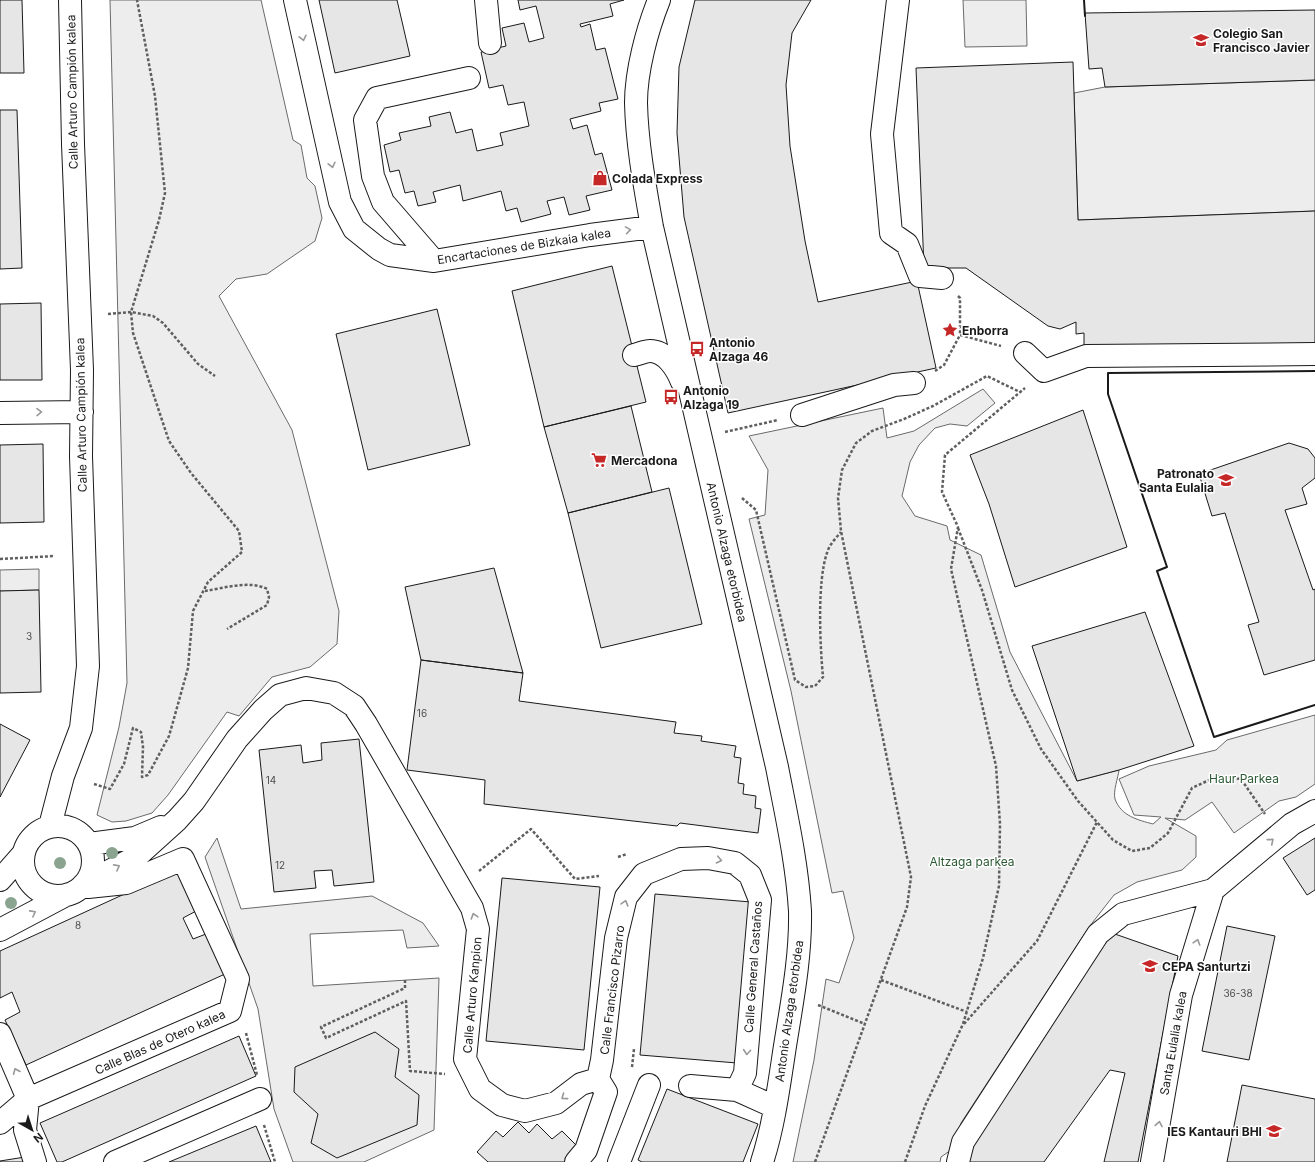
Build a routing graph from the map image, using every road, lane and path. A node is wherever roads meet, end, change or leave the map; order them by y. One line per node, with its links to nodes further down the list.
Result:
1 (70, 0): 22 (street, Calle Arturo Campión kalea)
2 (137, 0): 13 (path)
3 (294, 0): 10 (street, Encartaciones de Bizkaia kalea, one-way to 10)
4 (486, 0): 7 (street)
5 (659, 0): 9 (street, Antonio Alzaga etorbidea)
6 (898, 0): 12 (street)
7 (490, 43)
8 (469, 78): 10 (street)
9 (652, 227): 10 (street, Encartaciones de Bizkaia kalea, one-way to 9); 11 (street, Antonio Alzaga etorbidea)
10 (434, 261)
11 (663, 272): 25 (street, Antonio Alzaga etorbidea); 25 (street)
12 (942, 278): 15 (path)
13 (131, 312): 14 (path); 19 (path); 32 (path)
14 (108, 314)
15 (960, 335): 16 (path); 20 (path)
16 (1025, 353): 18 (street)
17 (1315, 354): 18 (street)
18 (1044, 371): 21 (path)
19 (215, 376)
20 (914, 383): 24 (street)
21 (1020, 392): 28 (path); 29 (path)
22 (82, 412): 23 (street, one-way to 22); 39 (street, Calle Arturo Campión kalea)
23 (0, 413)
24 (802, 415): 26 (path)
25 (696, 417): 64 (street, Antonio Alzaga etorbidea)
26 (718, 434)
27 (741, 497): 29 (path)
28 (958, 527): 38 (path); 52 (path)
29 (841, 531): 50 (path)
30 (55, 556): 31 (path)
31 (0, 559)
32 (204, 591): 33 (path); 34 (path)
33 (227, 629)
34 (94, 784)
35 (1315, 811): 47 (street, one-way to 35)
36 (1266, 817): 38 (path)
37 (177, 820): 40 (street); 46 (street, one-way to 37); 58 (street, Calle Arturo Kanpion, one-way to 37)
38 (1098, 822): 54 (path)
39 (50, 826): 40 (street); 41 (street)
40 (89, 844): 46 (street)
41 (23, 854): 45 (street); 46 (street)
42 (681, 859): 58 (street, Calle Francisco Pizarro, one-way to 42); 62 (street, Calle General Castaños, one-way to 62)
43 (478, 872): 44 (path)
44 (599, 876)
45 (0, 880)
46 (76, 889): 48 (street, one-way to 46); 63 (street, Calle Blas de Otero kalea)
47 (1213, 890): 75 (street); 76 (street, Santa Eulalia kalea, one-way to 47)
48 (0, 930)
49 (405, 980): 57 (path)
50 (881, 980): 52 (path); 53 (path)
51 (816, 1004): 53 (path)
52 (967, 1012): 54 (path)
53 (865, 1024): 73 (path)
54 (963, 1024): 74 (path)
55 (246, 1033): 61 (path)
56 (0, 1034): 63 (street, one-way to 56)
57 (449, 1075)
58 (598, 1079): 70 (street)
59 (649, 1085): 71 (street)
60 (690, 1086): 62 (street)
61 (260, 1090): 68 (street)
62 (737, 1090): 64 (street)
63 (28, 1099): 66 (street, Calle Blas de Otero kalea); 67 (street)
64 (775, 1107): 72 (street, Antonio Alzaga etorbidea)
65 (262, 1121): 69 (path)
66 (0, 1123)
67 (35, 1162)
68 (115, 1162)
69 (275, 1162)
70 (576, 1162)
71 (619, 1162)
72 (762, 1162)
73 (815, 1162)
74 (905, 1162)
75 (958, 1162)
76 (1152, 1162)

